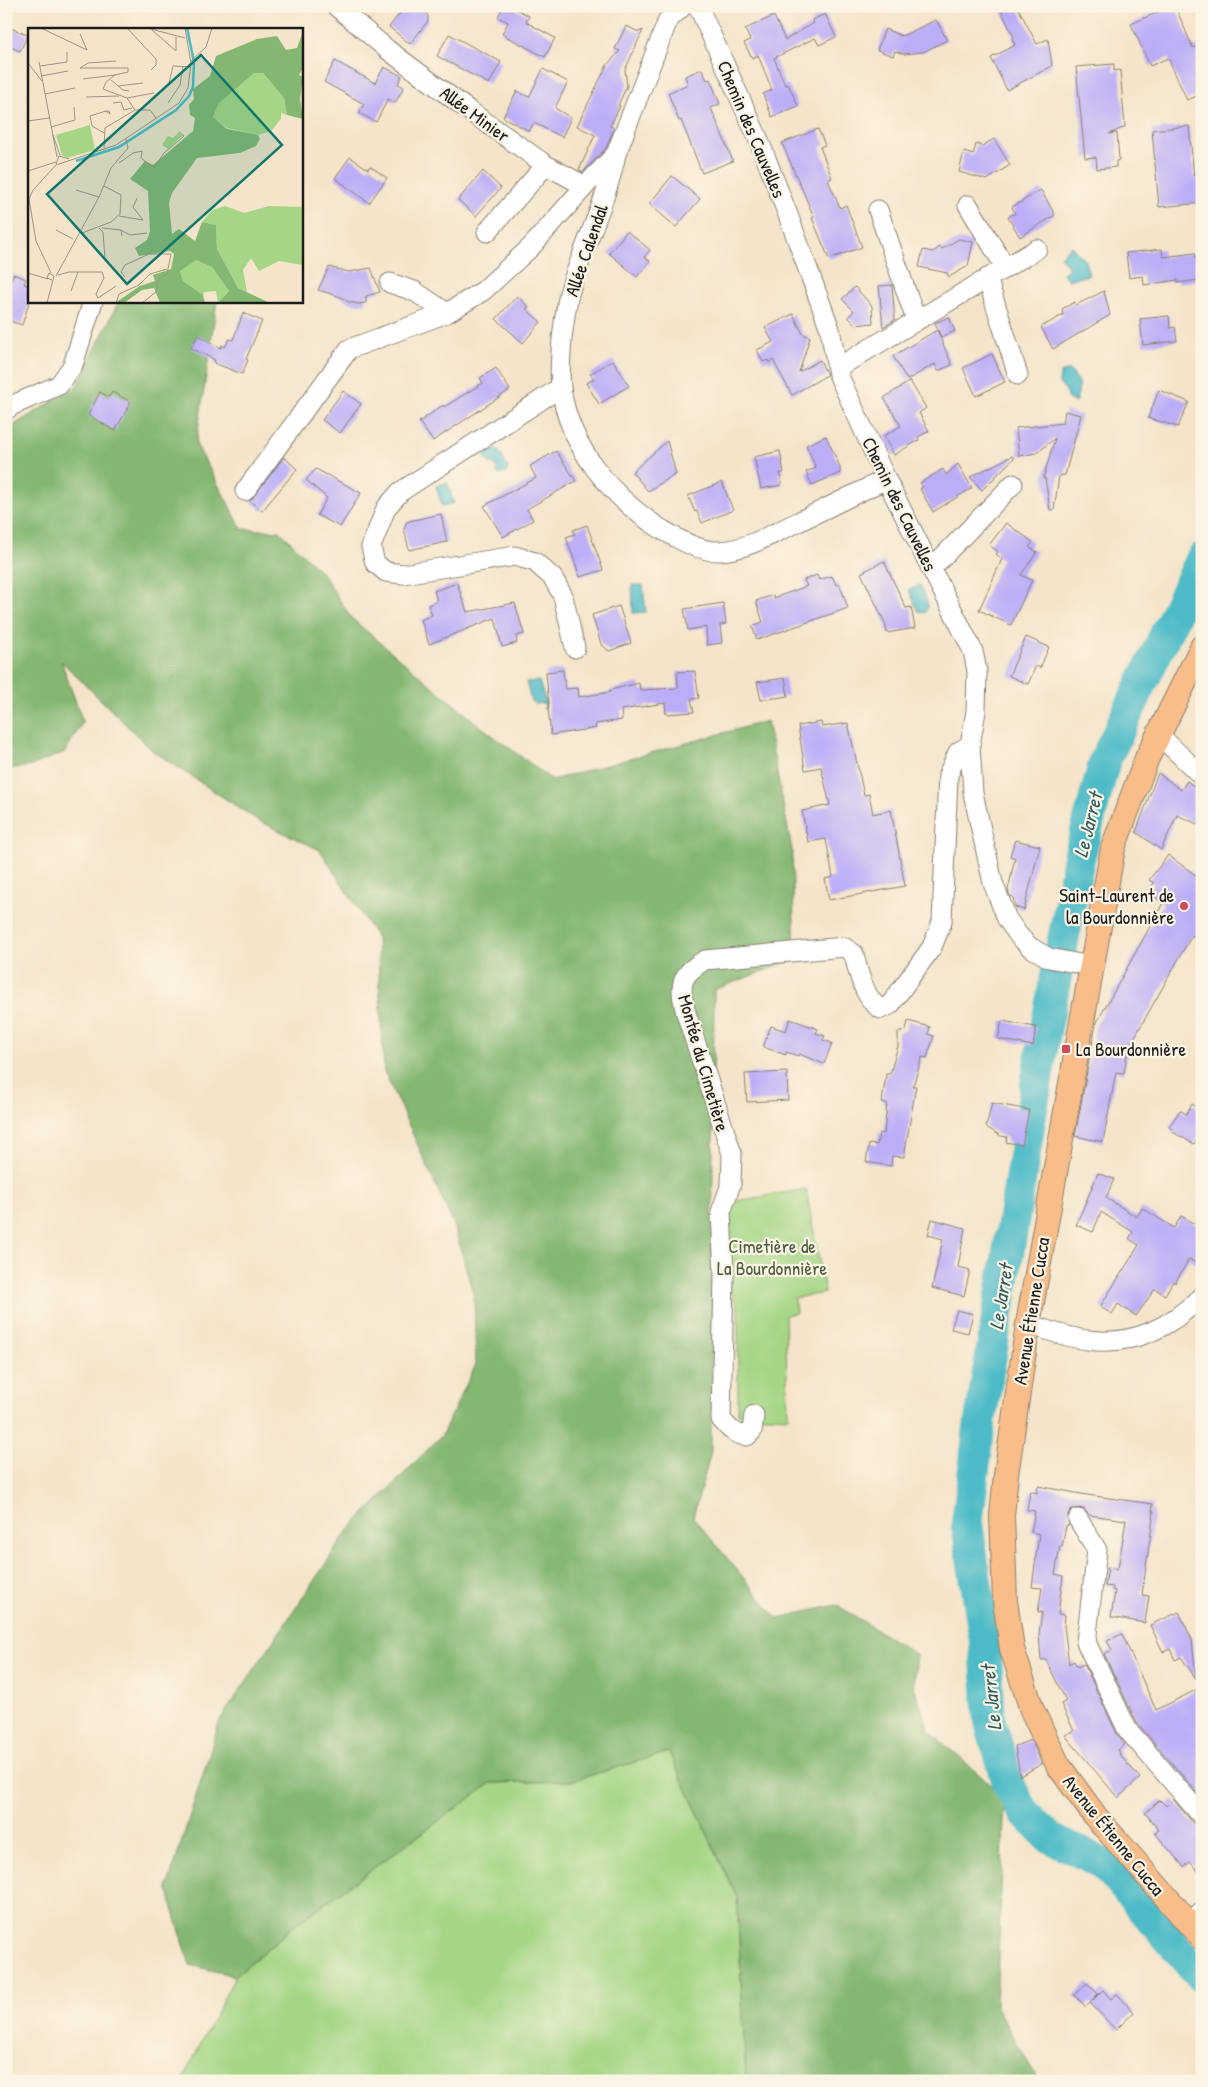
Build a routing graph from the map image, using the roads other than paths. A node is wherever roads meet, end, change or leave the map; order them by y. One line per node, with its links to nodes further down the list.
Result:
1 (336, 6): 5 (street, Allée Minier)
2 (683, 6): 4 (street, Allée Calendal)
3 (698, 6): 17 (street, Chemin des Cauvelles)
4 (616, 154): 6 (street); 19 (street, Allée Calendal)
5 (546, 165): 6 (street, Allée Minier); 9 (street)
6 (585, 186): 15 (street)
7 (968, 206): 11 (street)
8 (878, 210): 16 (street)
9 (487, 232)
10 (1037, 249): 11 (street)
11 (1006, 268): 12 (street)
12 (987, 278): 16 (street); 18 (street)
13 (390, 283): 15 (street)
14 (93, 302): 20 (street)
15 (446, 313): 23 (street)
16 (916, 320): 17 (street)
17 (837, 368): 21 (street, Chemin des Cauvelles)
18 (1018, 375)
19 (561, 387): 21 (street, Allée Calendal); 26 (street)
20 (8, 404)
21 (886, 479): 24 (street, Chemin des Cauvelles)
22 (1013, 484): 24 (street)
23 (245, 491)
24 (932, 568): 28 (street, Chemin des Cauvelles)
25 (1202, 647): 27 (main road, Avenue Étienne Cucca)
26 (575, 648)
27 (1159, 736): 29 (street); 30 (main road, Avenue Étienne Cucca)
28 (970, 745): 30 (street, Chemin des Cauvelles); 33 (street, Montée du Cimetière)
29 (1202, 776)
30 (1083, 964): 32 (main road, Avenue Étienne Cucca)
31 (1202, 1296): 32 (street)
32 (1028, 1324): 36 (main road, Avenue Étienne Cucca)
33 (754, 1415)
34 (1078, 1519): 35 (street)
35 (1202, 1816)
36 (1197, 1924)

